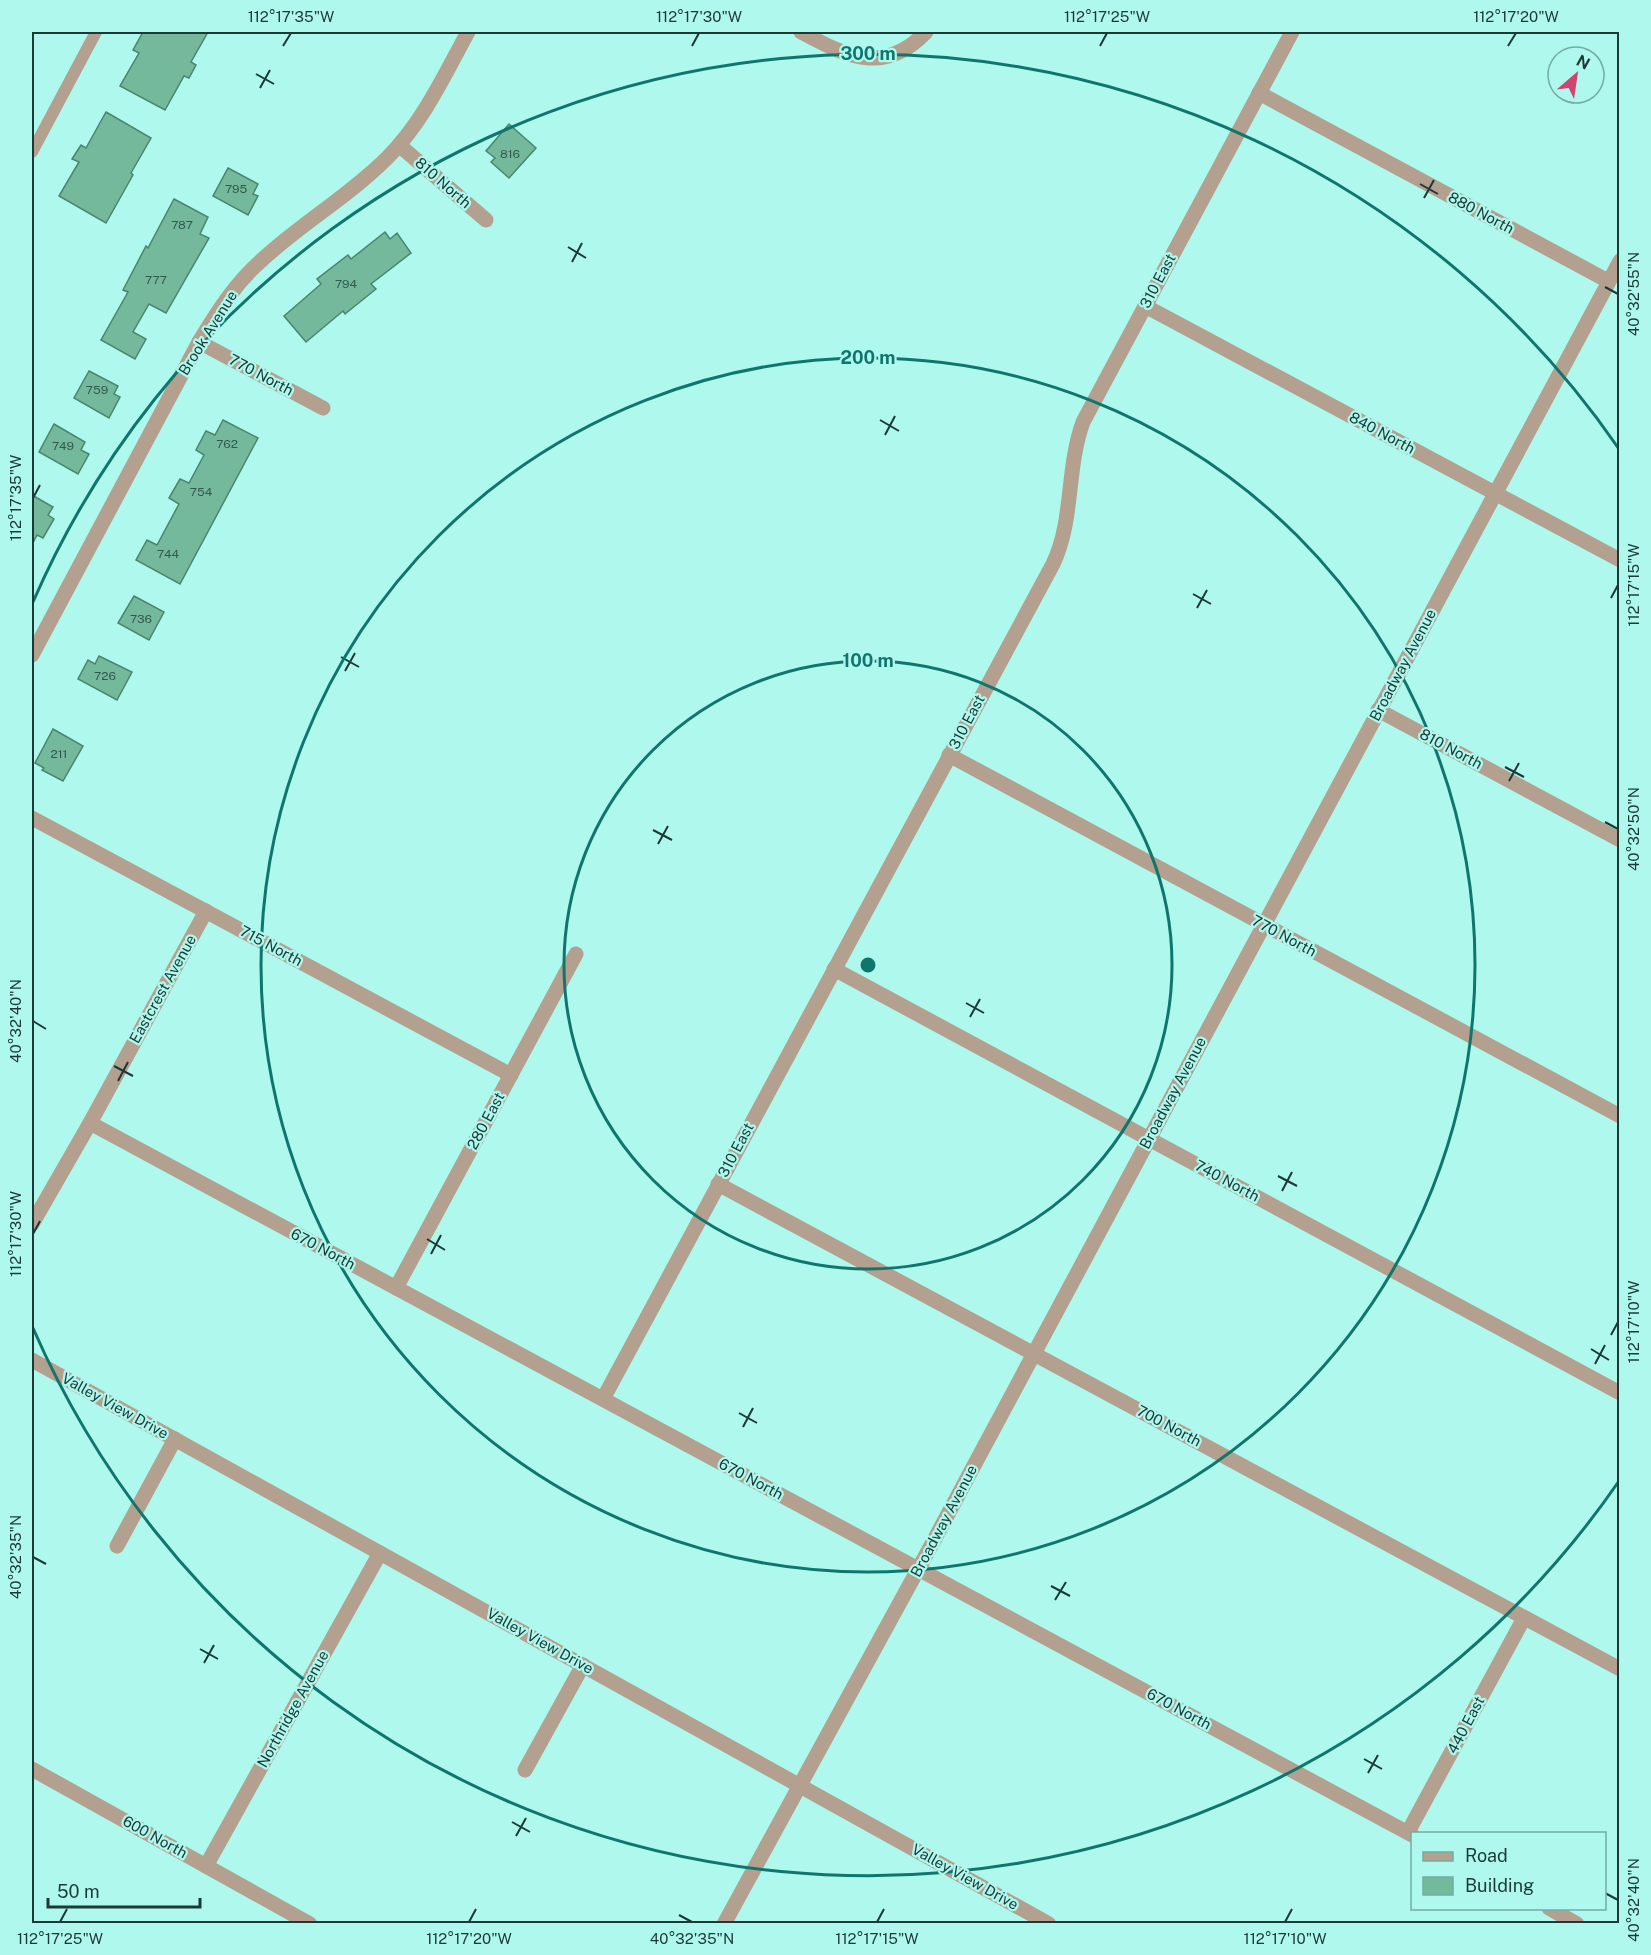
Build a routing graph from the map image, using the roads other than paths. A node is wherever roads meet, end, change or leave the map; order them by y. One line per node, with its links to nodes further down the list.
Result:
1 (96, 32): 8 (lane)
2 (468, 32): 7 (street, Brook Avenue)
3 (801, 32): 4 (street)
4 (926, 32)
5 (1292, 32): 6 (street, 310 East)
6 (1259, 93): 11 (street, 880 North); 12 (street, 310 East)
7 (399, 145): 9 (street, 810 North); 13 (street, Brook Avenue)
8 (32, 152)
9 (486, 220)
10 (1620, 261): 11 (street, Broadway Avenue)
11 (1608, 281): 15 (street, Broadway Avenue)
12 (1145, 306): 15 (street, 840 North); 19 (street, 310 East)
13 (199, 342): 14 (street, 770 North); 17 (street, Brook Avenue)
14 (322, 408)
15 (1495, 493): 16 (street, 840 North); 18 (street, Broadway Avenue)
16 (1620, 560)
17 (32, 655)
18 (1378, 710): 21 (street, 810 North); 23 (street, Broadway Avenue)
19 (950, 755): 23 (street, 770 North); 25 (street, 310 East)
20 (32, 818): 22 (street, 715 North)
21 (1620, 840)
22 (206, 911): 26 (street, 715 North); 28 (street, Eastcrest Avenue)
23 (1263, 924): 27 (street, 770 North); 29 (street, Broadway Avenue)
24 (576, 954): 26 (street, 280 East)
25 (834, 969): 29 (street, 740 North); 30 (street, 310 East)
26 (511, 1075): 32 (street, 280 East)
27 (1620, 1116)
28 (90, 1123): 31 (street, Eastcrest Avenue); 32 (street, 670 North)
29 (1148, 1139): 33 (street, Broadway Avenue); 35 (street, 740 North)
30 (718, 1184): 33 (street, 700 North); 36 (street, 310 East)
31 (32, 1224)
32 (396, 1288): 36 (street, 670 North)
33 (1034, 1353): 40 (street, Broadway Avenue); 41 (street, 700 North)
34 (32, 1360): 37 (street, Valley View Drive)
35 (1620, 1393)
36 (603, 1399): 40 (street, 670 North)
37 (175, 1439): 38 (street); 39 (street, Valley View Drive)
38 (117, 1546)
39 (380, 1553): 42 (street, Valley View Drive); 49 (street, Northridge Avenue)
40 (918, 1569): 46 (street, Broadway Avenue); 48 (street, 670 North)
41 (1524, 1618): 43 (street, 700 North); 47 (street, 440 East)
42 (583, 1665): 45 (street); 46 (street, Valley View Drive)
43 (1620, 1669)
44 (32, 1769): 49 (street, 600 North)
45 (525, 1770)
46 (801, 1786): 52 (street, Broadway Avenue); 53 (street, Valley View Drive)
47 (1411, 1832)
48 (1410, 1834)
49 (206, 1866): 51 (street, 600 North)
50 (1553, 1910): 54 (street)
51 (310, 1923)
52 (724, 1923)
53 (1045, 1923)
54 (1577, 1923)

